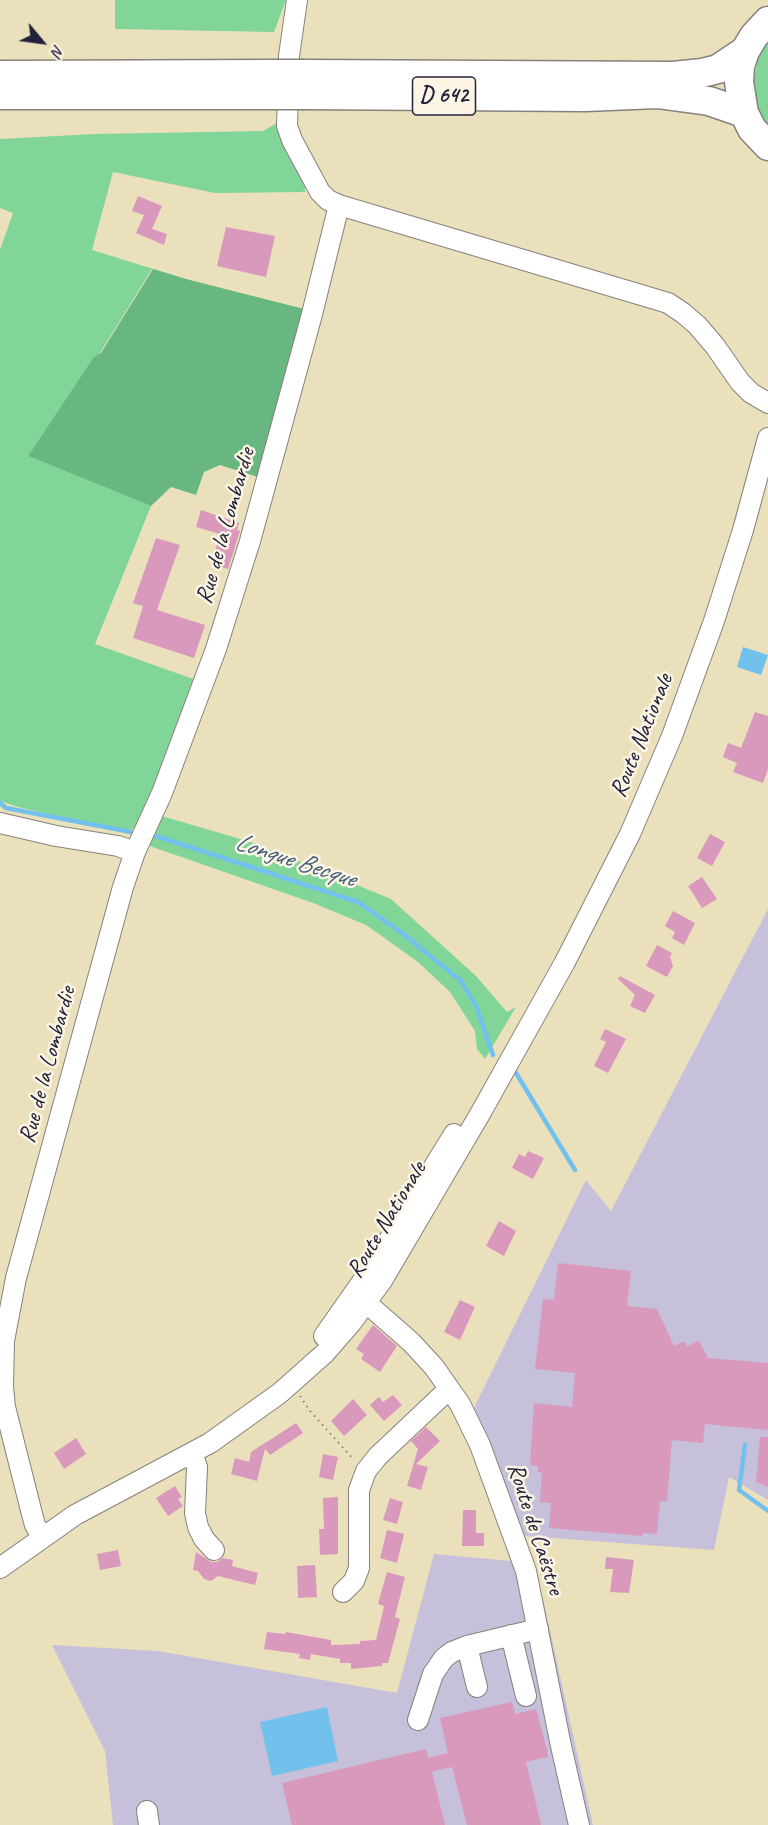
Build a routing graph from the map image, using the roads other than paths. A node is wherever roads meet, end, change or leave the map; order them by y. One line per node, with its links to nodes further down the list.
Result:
1 (297, 0): 10 (street)
2 (768, 21): 3 (highway)
3 (745, 51): 6 (highway, D 642); 8 (highway)
4 (0, 75): 5 (highway, D 642)
5 (276, 85): 6 (highway, D 642, bridge); 7 (highway, D 642)
6 (304, 85): 8 (highway, D 642)
7 (0, 95)
8 (744, 113): 9 (highway)
9 (768, 146)
10 (339, 205): 11 (street); 14 (street, Rue de la Lombardie)
11 (768, 403)
12 (768, 438): 15 (street, Route Nationale)
13 (0, 823): 14 (street)
14 (135, 852): 19 (street, Rue de la Lombardie)
15 (361, 1297): 16 (street, Route de Caëstre); 17 (street, Route Nationale); 17 (street, Route Nationale)
16 (449, 1389): 22 (street); 23 (street, Route de Caëstre)
17 (263, 1405): 18 (street, Route Nationale)
18 (192, 1453): 19 (street, Route Nationale); 20 (street)
19 (42, 1537): 21 (street, Route Nationale)
20 (214, 1550)
21 (0, 1568)
22 (343, 1592)
23 (538, 1629): 24 (street); 29 (street, Route de Caëstre)
24 (511, 1635): 25 (street); 27 (street)
25 (467, 1646): 26 (street); 28 (street)
26 (477, 1687)
27 (526, 1696)
28 (418, 1720)
29 (579, 1825)

